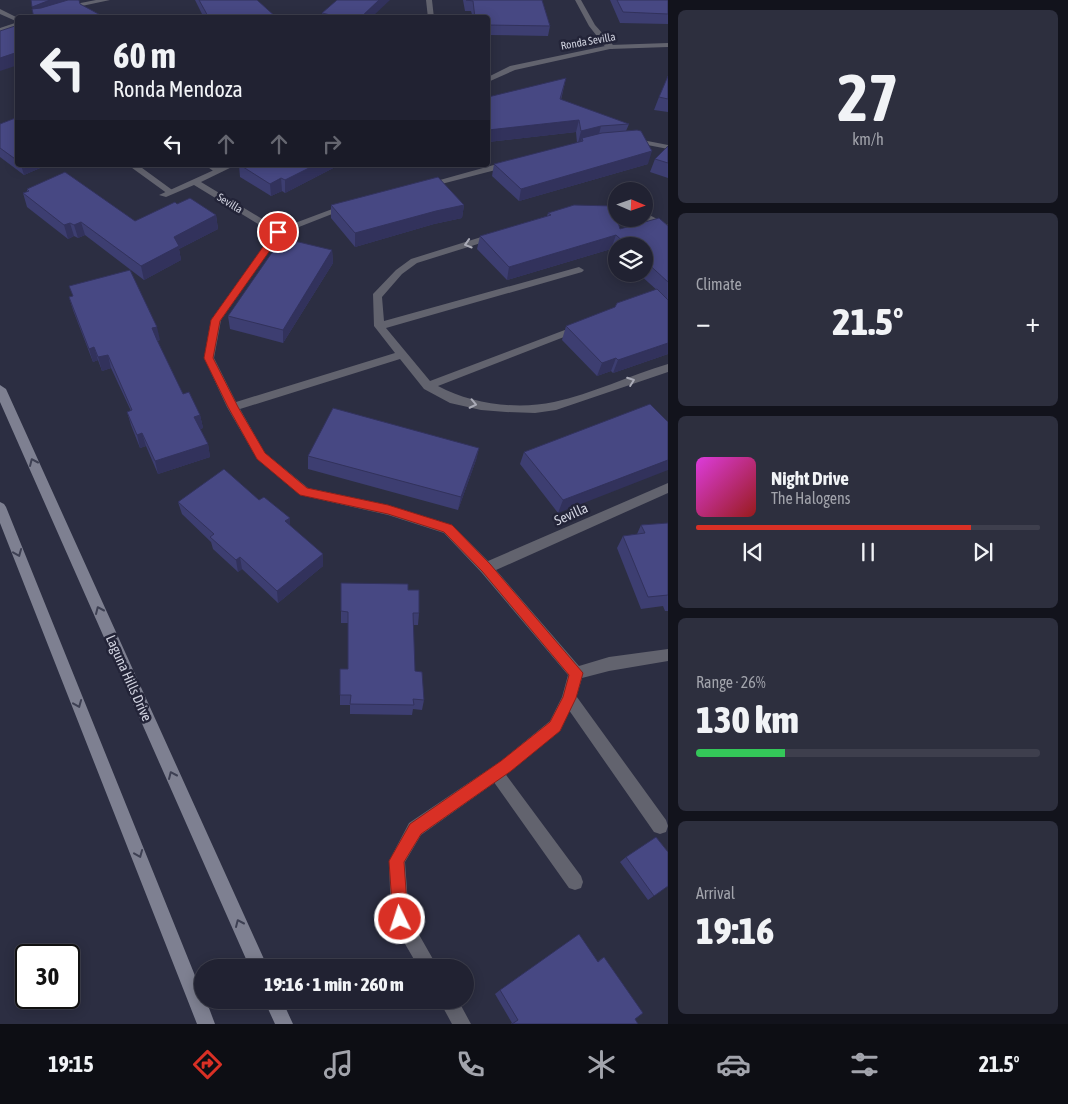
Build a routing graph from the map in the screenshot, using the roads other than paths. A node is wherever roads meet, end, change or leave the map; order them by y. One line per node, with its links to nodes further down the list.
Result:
1 (107, 0): 5 (street)
2 (429, 0): 6 (street)
3 (578, 0): 11 (street)
4 (0, 11): 7 (street)
5 (43, 15)
6 (431, 15)
7 (15, 18)
8 (15, 25): 9 (street)
9 (0, 30)
10 (668, 45): 11 (street, Ronda Sevilla)
11 (610, 47): 12 (street, Ronda Sevilla)
12 (490, 79)
13 (624, 140): 14 (street)
14 (668, 147)
15 (518, 161): 21 (street)
16 (134, 167): 20 (street)
17 (212, 167): 19 (street)
18 (228, 167): 19 (street)
19 (219, 171): 20 (street)
20 (195, 182): 25 (street, Sevilla)
21 (412, 189)
22 (356, 204): 25 (street)
23 (653, 220): 24 (street)
24 (668, 229)
25 (278, 232): 34 (street)
26 (505, 233): 29 (street, one-way to 29)
27 (579, 270): 29 (street)
28 (588, 324): 32 (street)
29 (379, 326): 30 (street)
30 (401, 355): 32 (street); 34 (street)
31 (668, 368): 32 (street, one-way to 31)
32 (428, 386)
33 (0, 389): 44 (main road, Laguna Hills Drive, one-way to 33)
34 (233, 407): 37 (street)
35 (668, 488): 37 (street, Sevilla)
36 (0, 507): 48 (main road, one-way to 48)
37 (486, 568): 39 (street)
38 (668, 655): 39 (street)
39 (576, 673): 40 (street)
40 (569, 698): 41 (street); 42 (street)
41 (496, 773): 43 (street); 45 (street)
42 (660, 826)
43 (575, 882)
44 (255, 959)
45 (424, 959)
46 (277, 1009): 49 (main road)
47 (453, 1009): 50 (street)
48 (206, 1024)
49 (284, 1024)
50 (462, 1024)

